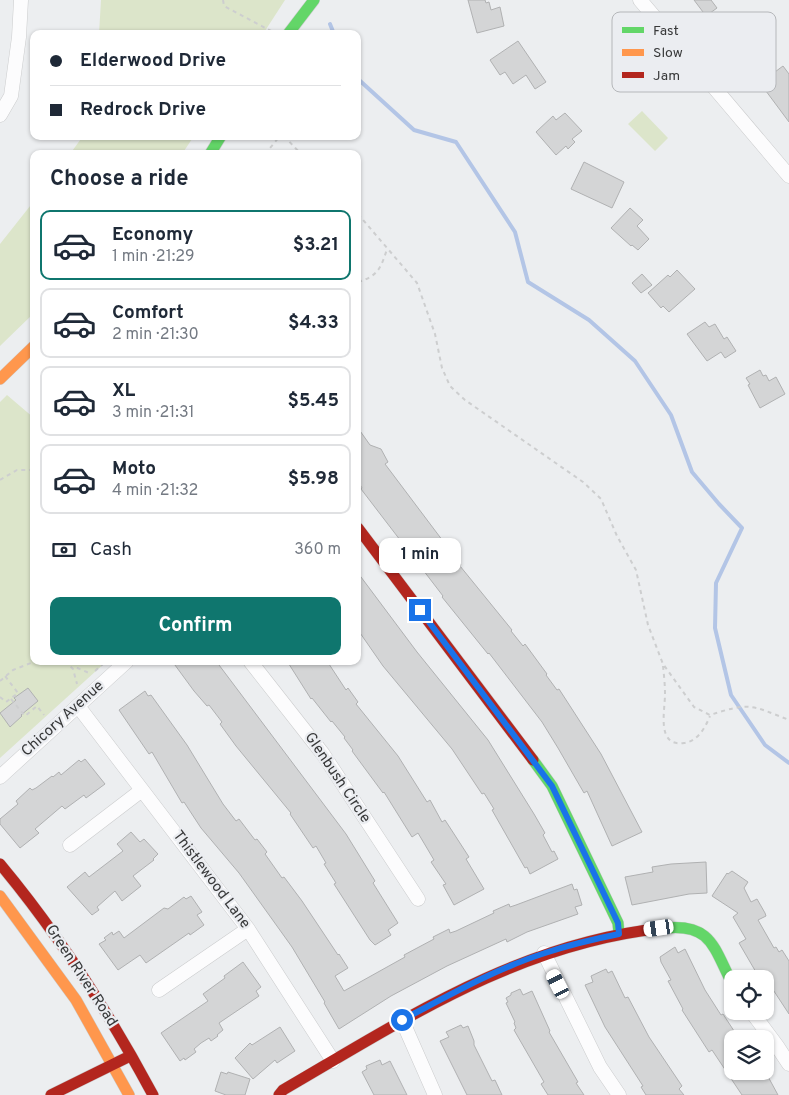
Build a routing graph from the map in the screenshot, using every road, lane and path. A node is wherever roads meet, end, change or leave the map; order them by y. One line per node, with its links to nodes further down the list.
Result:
1 (21, 0): 9 (street)
2 (223, 0): 6 (path)
3 (314, 0): 7 (street)
4 (640, 0): 5 (street)
5 (650, 12)
6 (269, 30)
7 (291, 30)
8 (718, 92): 14 (street)
9 (0, 115)
10 (277, 140): 12 (path)
11 (288, 140): 13 (path)
12 (268, 150)
13 (297, 150)
14 (789, 176)
15 (361, 218): 16 (path)
16 (387, 249): 17 (path); 24 (path)
17 (361, 281)
18 (30, 350): 19 (street)
19 (0, 379)
20 (30, 470): 21 (path)
21 (0, 480)
22 (361, 532): 48 (street)
23 (30, 663): 32 (path)
24 (663, 664): 39 (path); 39 (path)
25 (70, 665): 29 (path)
26 (102, 665): 30 (path)
27 (122, 665): 37 (street, Chicory Avenue)
28 (253, 665): 46 (street, Glenbush Circle)
29 (74, 668): 31 (path); 34 (path)
30 (95, 671)
31 (89, 673)
32 (5, 676): 33 (path); 36 (path)
33 (0, 681)
34 (77, 684)
35 (0, 698): 36 (path)
36 (11, 699): 38 (path)
37 (78, 706): 41 (street, Chicory Avenue); 42 (street, Thistlewood Lane)
38 (44, 714)
39 (710, 715): 40 (path)
40 (789, 720)
41 (0, 778)
42 (142, 790): 43 (street); 47 (street, Thistlewood Lane)
43 (70, 845)
44 (0, 864): 54 (street, Green River Road)
45 (0, 896): 57 (street, Green River Road)
46 (418, 899)
47 (248, 929): 51 (street); 55 (street, Thistlewood Lane)
48 (619, 934): 49 (street); 50 (street)
49 (544, 953): 52 (street); 63 (street)
50 (726, 970)
51 (159, 990)
52 (402, 1020): 55 (street); 62 (street)
53 (758, 1020): 56 (street)
54 (131, 1056): 57 (street); 60 (street, Green River Road)
55 (333, 1062): 61 (street)
56 (789, 1064)
57 (112, 1065): 58 (street); 59 (street, Green River Road)
58 (51, 1095)
59 (129, 1095)
60 (153, 1095)
61 (279, 1095)
62 (436, 1095)
63 (619, 1095)

